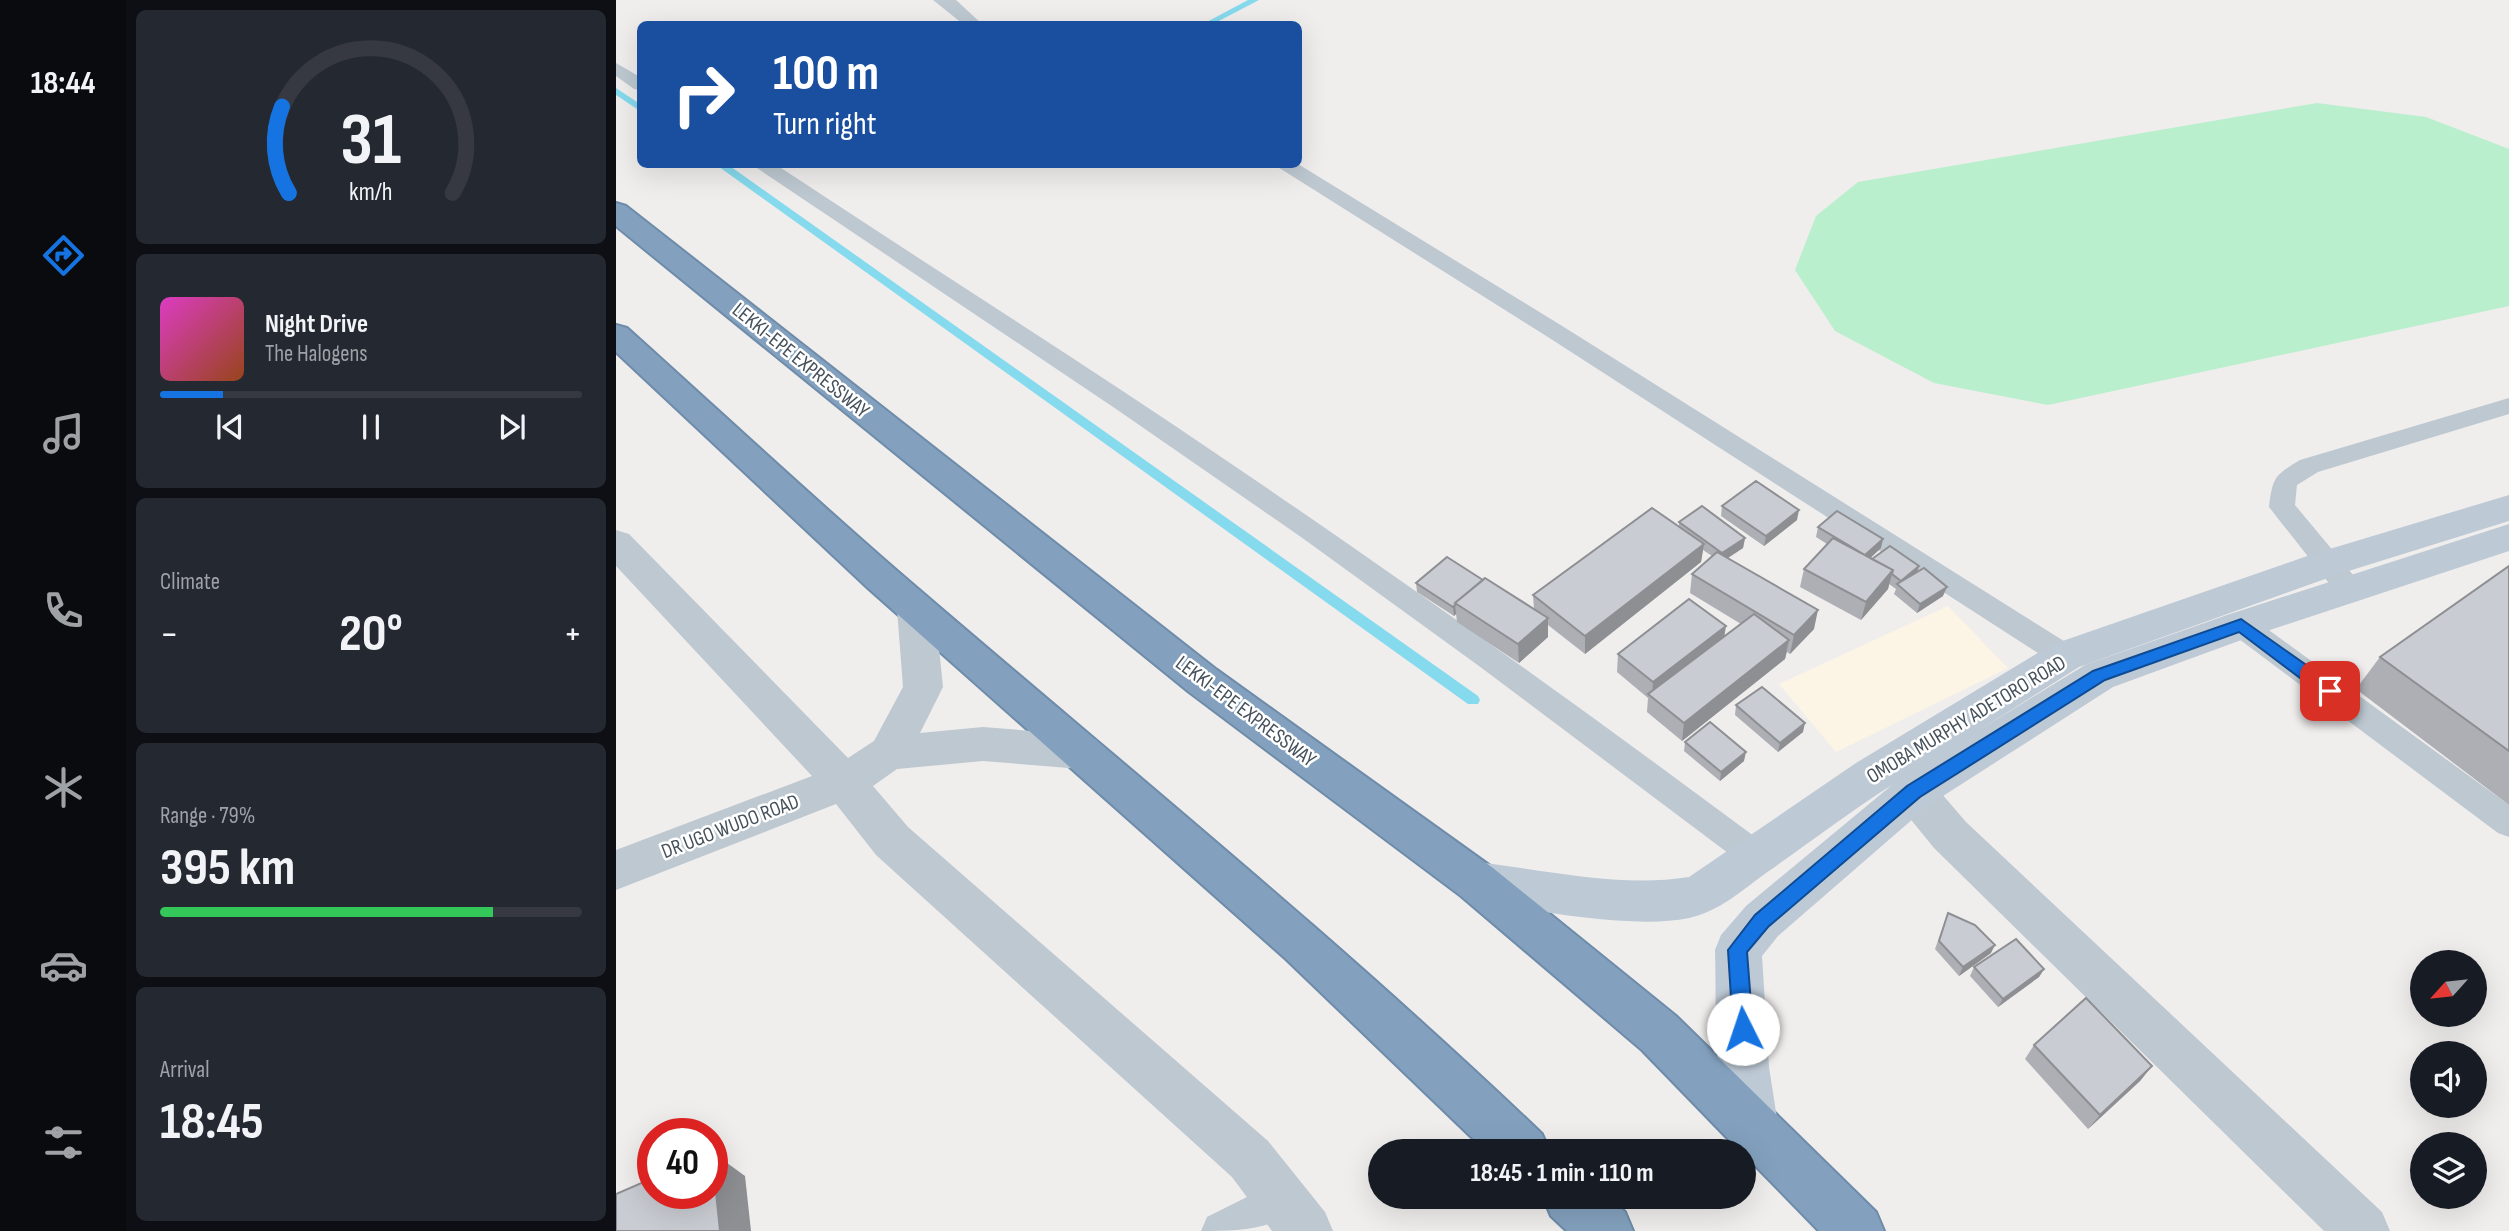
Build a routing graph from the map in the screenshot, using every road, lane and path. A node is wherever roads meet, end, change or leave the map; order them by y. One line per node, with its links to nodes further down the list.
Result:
1 (941, 0): 2 (lane)
2 (970, 21)
3 (616, 68): 4 (lane)
4 (637, 83)
5 (767, 168): 22 (lane)
6 (1289, 168): 16 (lane)
7 (616, 212): 24 (highway, LEKKI-EPE EXPRESSWAY)
8 (616, 335): 14 (highway)
9 (2509, 406): 13 (lane)
10 (2509, 508): 13 (street, OMOBA MURPHY ADETORO ROAD)
11 (2509, 537): 13 (street, OMOBA MURPHY ADETORO ROAD)
12 (616, 542): 19 (street)
13 (2337, 577): 15 (street, OMOBA MURPHY ADETORO ROAD); 16 (street, OMOBA MURPHY ADETORO ROAD)
14 (916, 609): 17 (highway); 18 (street)
15 (2241, 625): 20 (street, OMOBA MURPHY ADETORO ROAD); 21 (lane)
16 (2065, 656): 22 (street, OMOBA MURPHY ADETORO ROAD)
17 (1082, 752): 18 (street); 26 (highway)
18 (889, 753): 19 (street, DR UGO WUDO ROAD)
19 (844, 782): 23 (street, DR UGO WUDO ROAD); 28 (street)
20 (1914, 792): 25 (street, OMOBA MURPHY ADETORO ROAD); 32 (street)
21 (2509, 823)
22 (1755, 856): 24 (street, OMOBA MURPHY ADETORO ROAD)
23 (616, 870)
24 (1477, 882): 25 (highway, LEKKI-EPE EXPRESSWAY)
25 (1752, 1125): 31 (highway, LEKKI-EPE EXPRESSWAY)
26 (1511, 1139)
27 (1583, 1209): 30 (highway)
28 (1293, 1215): 29 (lane)
29 (1222, 1231)
30 (1606, 1231)
31 (1857, 1231)
32 (2363, 1231)

